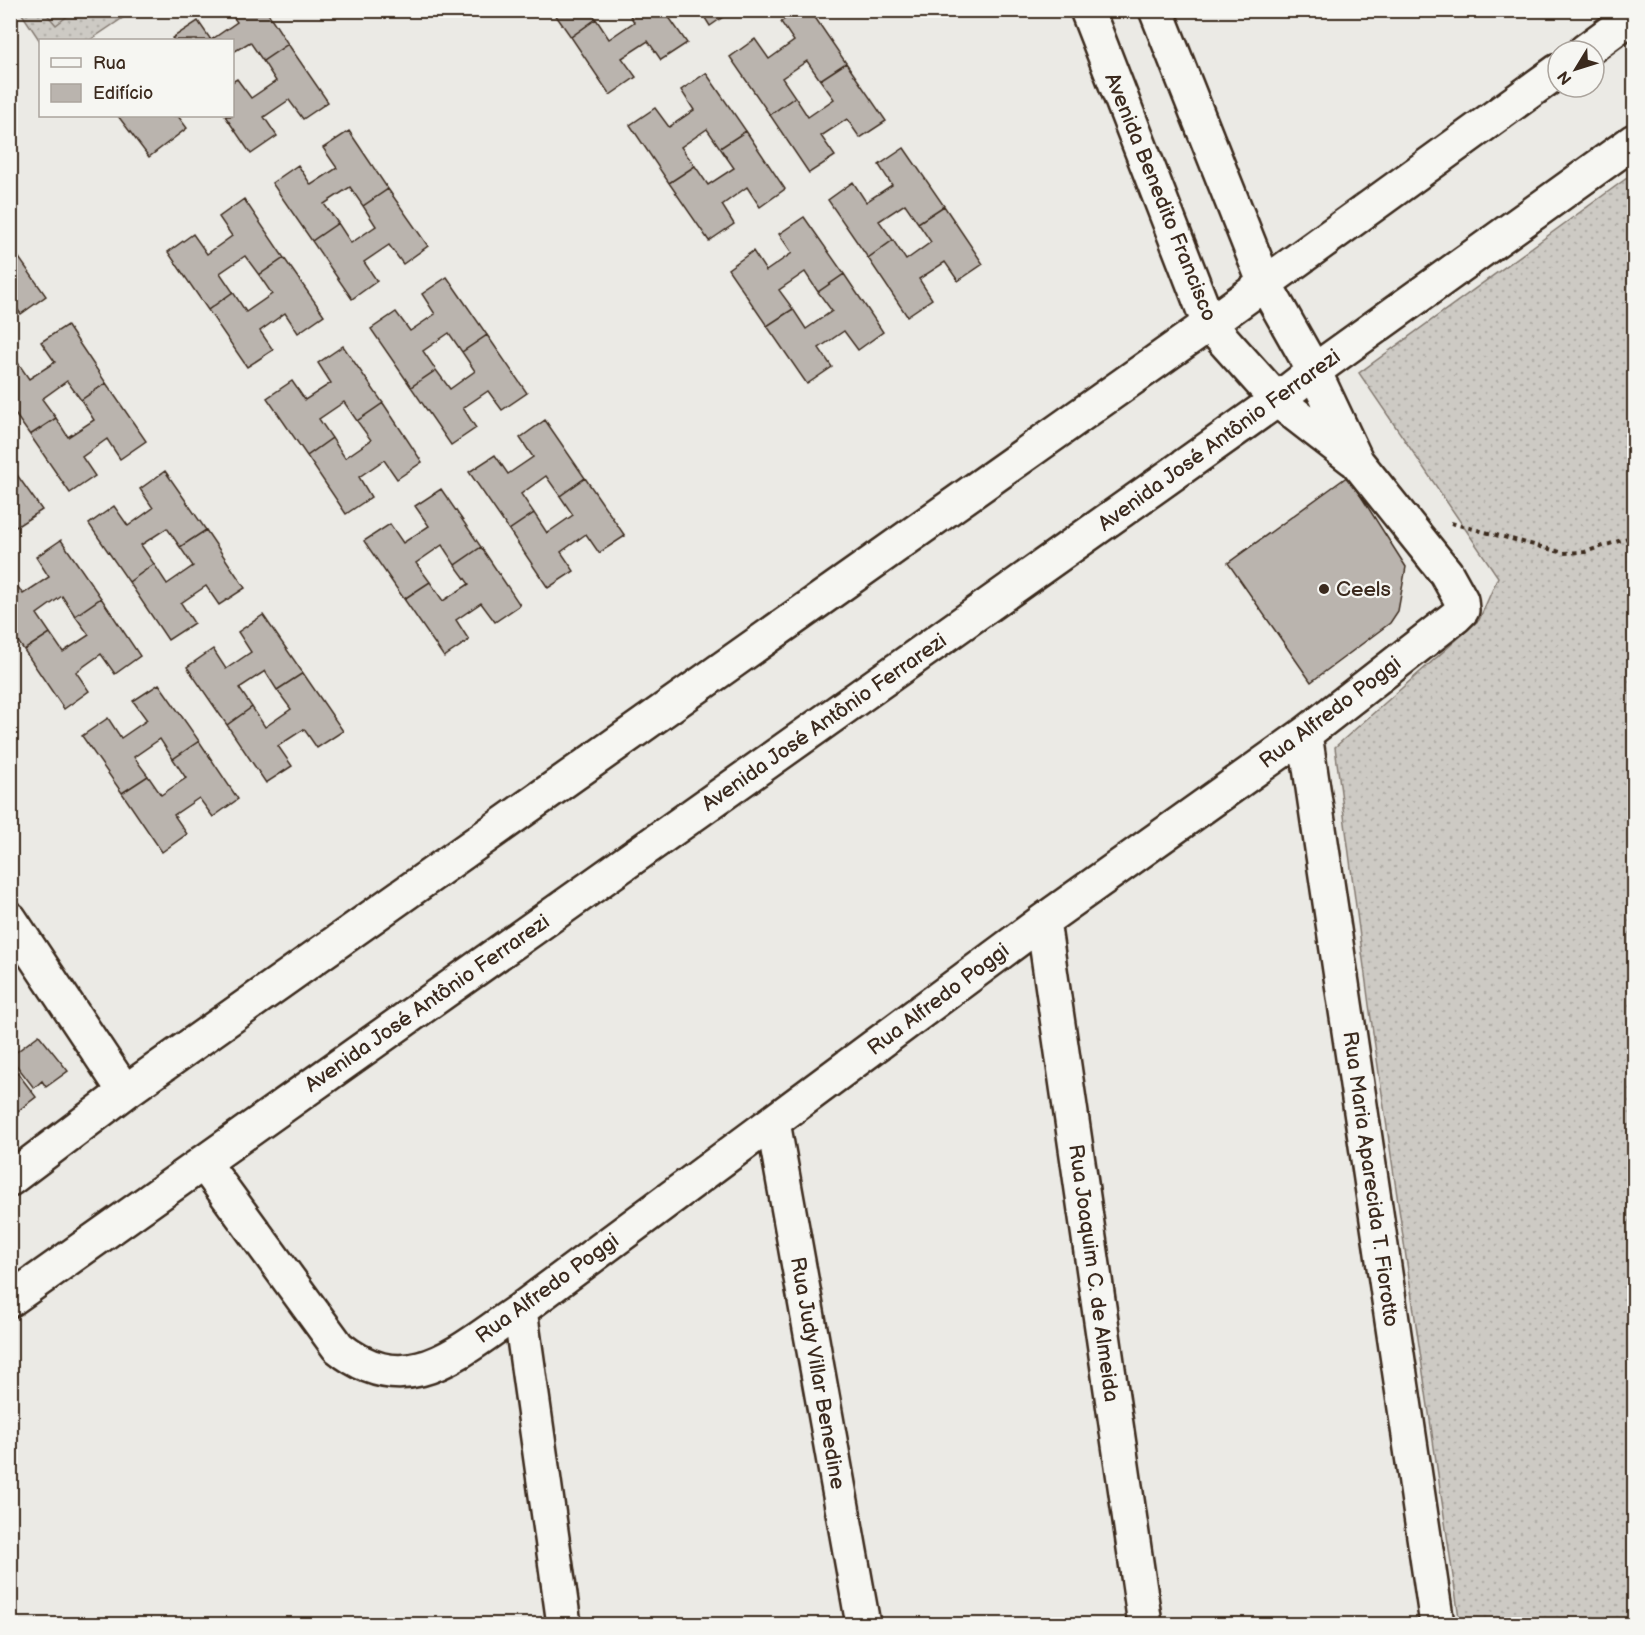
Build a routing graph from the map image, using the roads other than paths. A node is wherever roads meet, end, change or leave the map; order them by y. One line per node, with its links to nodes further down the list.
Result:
1 (1087, 10): 8 (street, Avenida Benedito Francisco)
2 (1156, 10): 7 (street)
3 (1635, 15): 4 (street)
4 (1602, 39)
5 (1546, 80): 7 (street)
6 (1635, 141): 9 (street, Avenida José Antônio Ferrarezi)
7 (1265, 284): 8 (street); 9 (street)
8 (1209, 324): 10 (street, Avenida Benedito Francisco); 15 (street)
9 (1314, 371): 10 (street, Avenida José Antônio Ferrarezi); 11 (street)
10 (1277, 400): 11 (street, Avenida Benedito Francisco); 17 (street, Avenida José Antônio Ferrarezi)
11 (1357, 462): 12 (street, Rua Alfredo Poggi)
12 (1305, 734): 14 (street, Rua Alfredo Poggi); 24 (street, Rua Maria Aparecida T. Fiorotto)
13 (10, 919): 15 (street)
14 (1043, 921): 16 (street, Rua Alfredo Poggi); 23 (street, Rua Joaquim C. de Almeida)
15 (125, 1092): 18 (street)
16 (773, 1122): 20 (street, Rua Alfredo Poggi); 22 (street, Rua Judy Villar Benedine)
17 (203, 1162): 19 (street, Avenida José Antônio Ferrarezi); 20 (street, Rua Alfredo Poggi)
18 (10, 1179)
19 (10, 1300)
20 (520, 1310): 21 (street)
21 (564, 1624)
22 (863, 1624)
23 (1145, 1624)
24 (1437, 1624)

